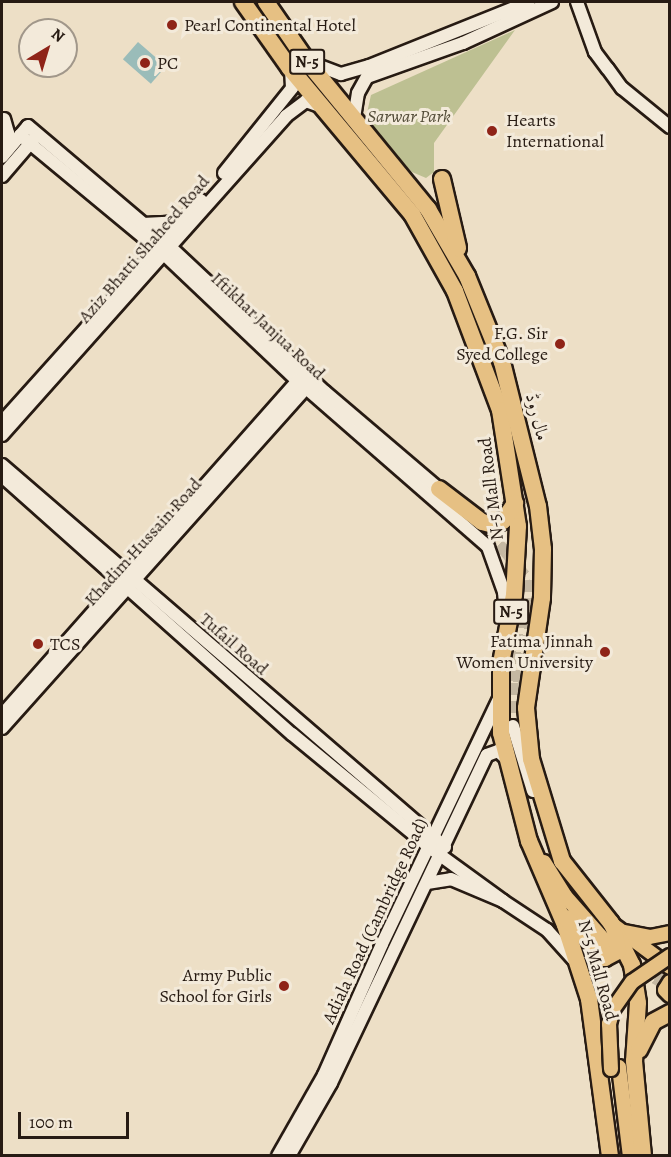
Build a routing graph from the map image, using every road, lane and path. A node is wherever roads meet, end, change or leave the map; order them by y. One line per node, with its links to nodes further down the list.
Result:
1 (243, 2): 7 (highway, N-5)
2 (529, 2): 6 (main road)
3 (552, 2): 9 (main road)
4 (578, 2): 11 (main road)
5 (271, 5): 6 (highway, مال روڈ / N-5)
6 (306, 60): 9 (highway, مال روڈ / N-5)
7 (291, 70): 8 (highway, N-5); 18 (main road, Aziz Bhatti Shaheed Road)
8 (320, 105): 18 (main road, Aziz Bhatti Shaheed Road); 23 (highway, N-5 Mall Road / N-5)
9 (354, 118): 21 (highway, مال روڈ / N-5)
10 (4, 119): 13 (main road)
11 (669, 127)
12 (29, 135): 13 (main road); 14 (main road, Iftikhar Janjua Road); 17 (main road, Iftikhar Janjua Road)
13 (7, 157): 14 (main road); 15 (main road)
14 (51, 161): 19 (main road, Iftikhar Janjua Road)
15 (2, 176)
16 (442, 179): 21 (highway)
17 (143, 224): 18 (main road); 19 (main road, Iftikhar Janjua Road)
18 (184, 226): 19 (main road, Aziz Bhatti Shaheed Road); 20 (main road)
19 (165, 249): 20 (main road, Iftikhar Janjua Road); 24 (main road, Iftikhar Janjua Road); 26 (main road, Aziz Bhatti Shaheed Road); 27 (main road, Aziz Bhatti Shaheed Road)
20 (189, 266): 24 (main road, Iftikhar Janjua Road)
21 (466, 276): 22 (highway, مال روڈ / N-5)
22 (492, 335): 23 (highway); 25 (highway, مال روڈ / N-5)
23 (475, 340): 25 (highway, N-5 Mall Road / N-5)
24 (306, 383): 30 (main road, Iftikhar Janjua Road); 32 (main road, Khadim Hussain Road); 33 (main road, Iftikhar Janjua Road)
25 (507, 408): 31 (highway, N-5 Mall Road / N-5); 40 (highway, مال روڈ / N-5)
26 (2, 422)
27 (2, 435)
28 (2, 465): 32 (main road, Tufail Road)
29 (2, 476): 32 (main road, Tufail Road)
30 (439, 489): 31 (highway)
31 (515, 503): 33 (highway, N-5 Mall Road / N-5)
32 (127, 580): 35 (main road, Khadim Hussain Road); 37 (main road, Khadim Hussain Road); 41 (main road, Tufail Road)
33 (507, 631): 34 (highway, N-5 Mall Road / N-5)
34 (500, 699): 38 (highway, N-5 Mall Road / N-5); 41 (main road, Adiala Road (Cambridge Road))
35 (2, 715)
36 (513, 726): 40 (main road)
37 (2, 728)
38 (508, 760): 39 (highway, N-5 Mall Road / N-5); 42 (main road, Adiala Road (Cambridge Road))
39 (525, 825): 45 (highway, N-5 Mall Road / N-5); 48 (main road)
40 (553, 838): 46 (highway, مال روڈ)
41 (431, 842): 42 (main road, Tufail Road); 56 (main road, Adiala Road (Cambridge Road))
42 (443, 851): 43 (main road, Adiala Road (Cambridge Road)); 44 (main road, Tufail Road)
43 (427, 883): 44 (main road); 57 (main road, Adiala Road (Cambridge Road))
44 (503, 902): 51 (main road)
45 (558, 908): 46 (highway); 51 (highway, N-5 Mall Road / N-5)
46 (611, 923): 47 (main road); 50 (main road); 55 (highway)
47 (669, 933)
48 (613, 950)
49 (669, 956): 55 (main road, bridge)
50 (669, 966): 55 (main road)
51 (580, 969): 58 (highway, N-5 Mall Road / N-5)
52 (669, 982): 53 (main road)
53 (669, 996)
54 (669, 1013): 55 (highway)
55 (621, 1066): 59 (main road); 60 (main road); 61 (highway)
56 (278, 1155)
57 (289, 1155)
58 (610, 1155)
59 (622, 1155)
60 (630, 1155)
61 (643, 1155)

